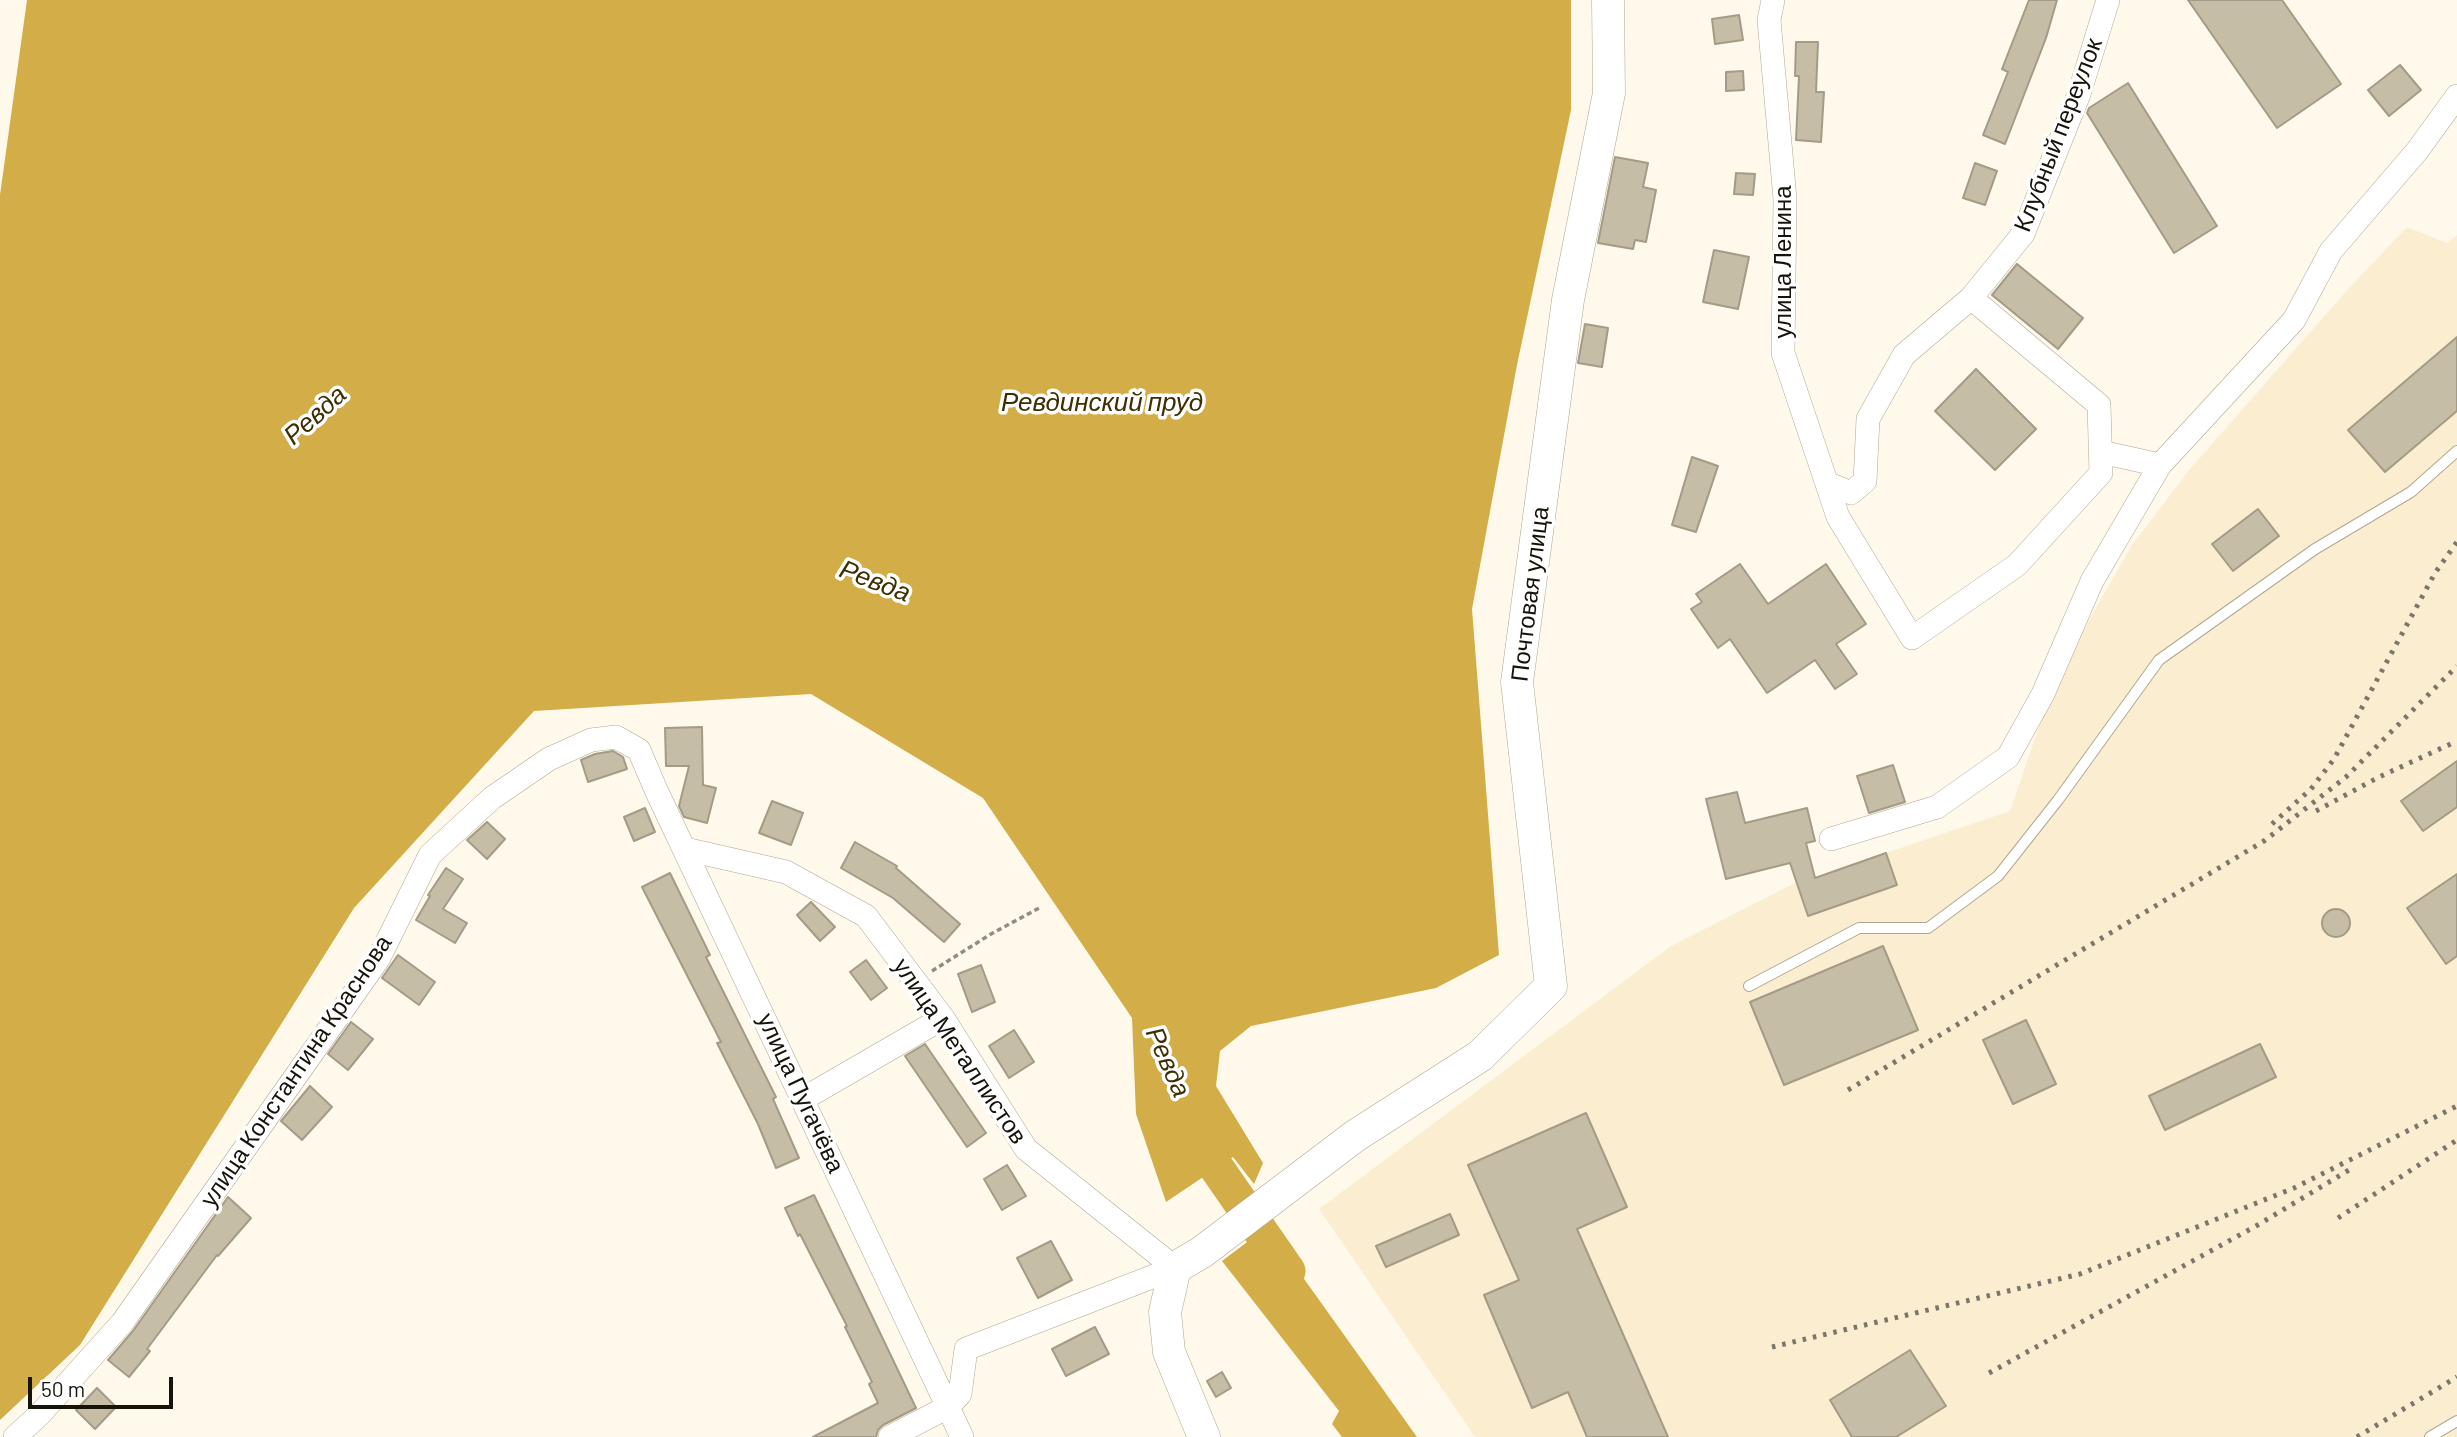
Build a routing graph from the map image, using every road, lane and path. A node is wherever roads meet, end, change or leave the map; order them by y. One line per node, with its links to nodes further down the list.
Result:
1 (1608, 0): 18 (street, Почтовая улица)
2 (1773, 0): 9 (street, улица Ленина)
3 (2108, 0): 5 (street, Клубный переулок)
4 (2457, 96): 8 (street)
5 (1971, 298): 7 (street); 9 (street, Клубный переулок)
6 (2457, 451): 15 (lane)
7 (2101, 452): 8 (street); 9 (street, улица Ленина)
8 (2160, 466): 11 (street)
9 (1827, 482)
10 (639, 750): 12 (street, улица Пугачёва); 21 (street, улица Константина Краснова)
11 (1831, 839)
12 (685, 849): 14 (street, улица Металлистов); 17 (street, улица Пугачёва)
13 (1041, 907): 14 (path)
14 (916, 982): 16 (street, улица Металлистов)
15 (1749, 986)
16 (943, 1018): 17 (street); 18 (street, улица Металлистов)
17 (803, 1099): 19 (street, улица Пугачёва)
18 (1175, 1268): 19 (street); 24 (street)
19 (948, 1406): 22 (street); 23 (street, улица Пугачёва)
20 (2457, 1421): 25 (lane)
21 (15, 1437)
22 (890, 1437)
23 (962, 1437)
24 (1205, 1437)
25 (2430, 1437)

